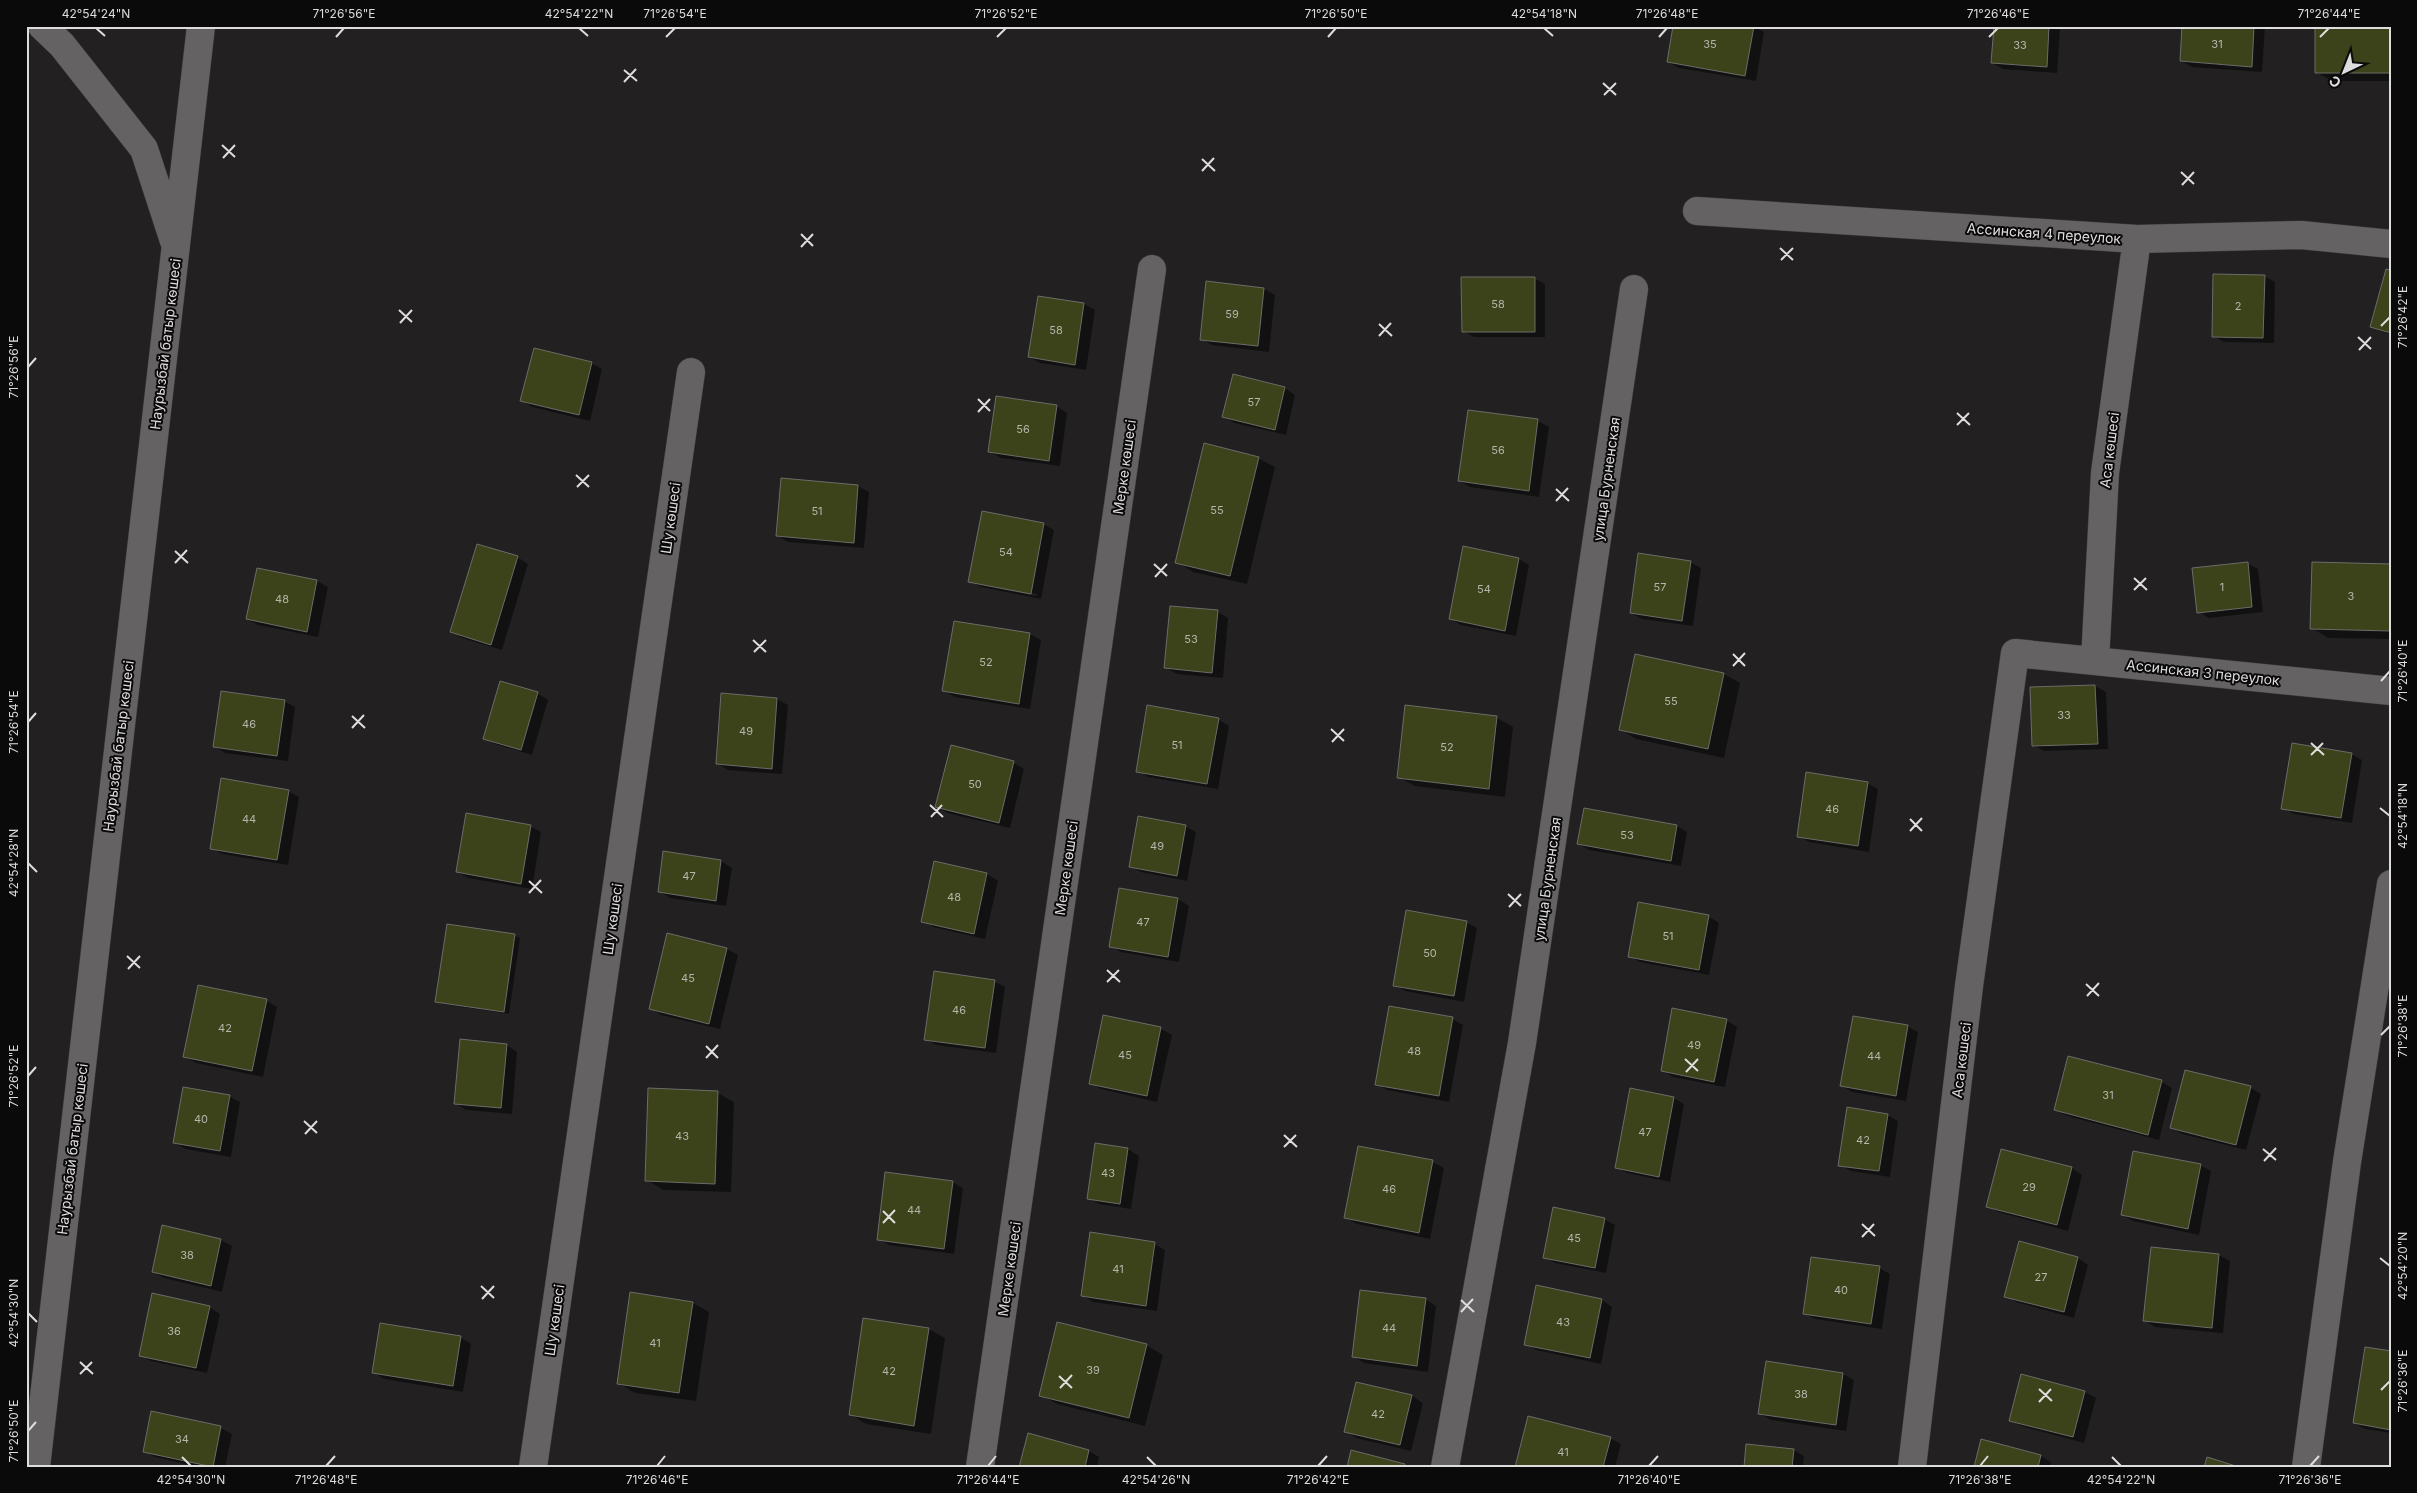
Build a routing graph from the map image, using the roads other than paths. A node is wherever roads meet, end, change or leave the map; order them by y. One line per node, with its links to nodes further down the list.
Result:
1 (42, 26): 6 (street)
2 (202, 26): 6 (street, Наурызбай батыр көшесі)
3 (1697, 211): 4 (street, Ассинская 4 переулок)
4 (2137, 239): 5 (street, Ассинская 4 переулок); 11 (street, Аса көшесі)
5 (2391, 244)
6 (177, 249): 14 (street, Наурызбай батыр көшесі)
7 (1152, 269): 16 (street, Мерке көшесі)
8 (1634, 289): 17 (street, улица Бурненская)
9 (691, 372): 15 (street, Шу көшесі)
10 (2015, 653): 11 (street, Ассинская 3 переулок); 18 (street, Аса көшесі)
11 (2095, 661): 12 (street, Ассинская 3 переулок)
12 (2391, 691)
13 (2391, 884): 19 (street)
14 (36, 1467)
15 (533, 1467)
16 (980, 1467)
17 (1445, 1467)
18 (1912, 1467)
19 (2306, 1467)

